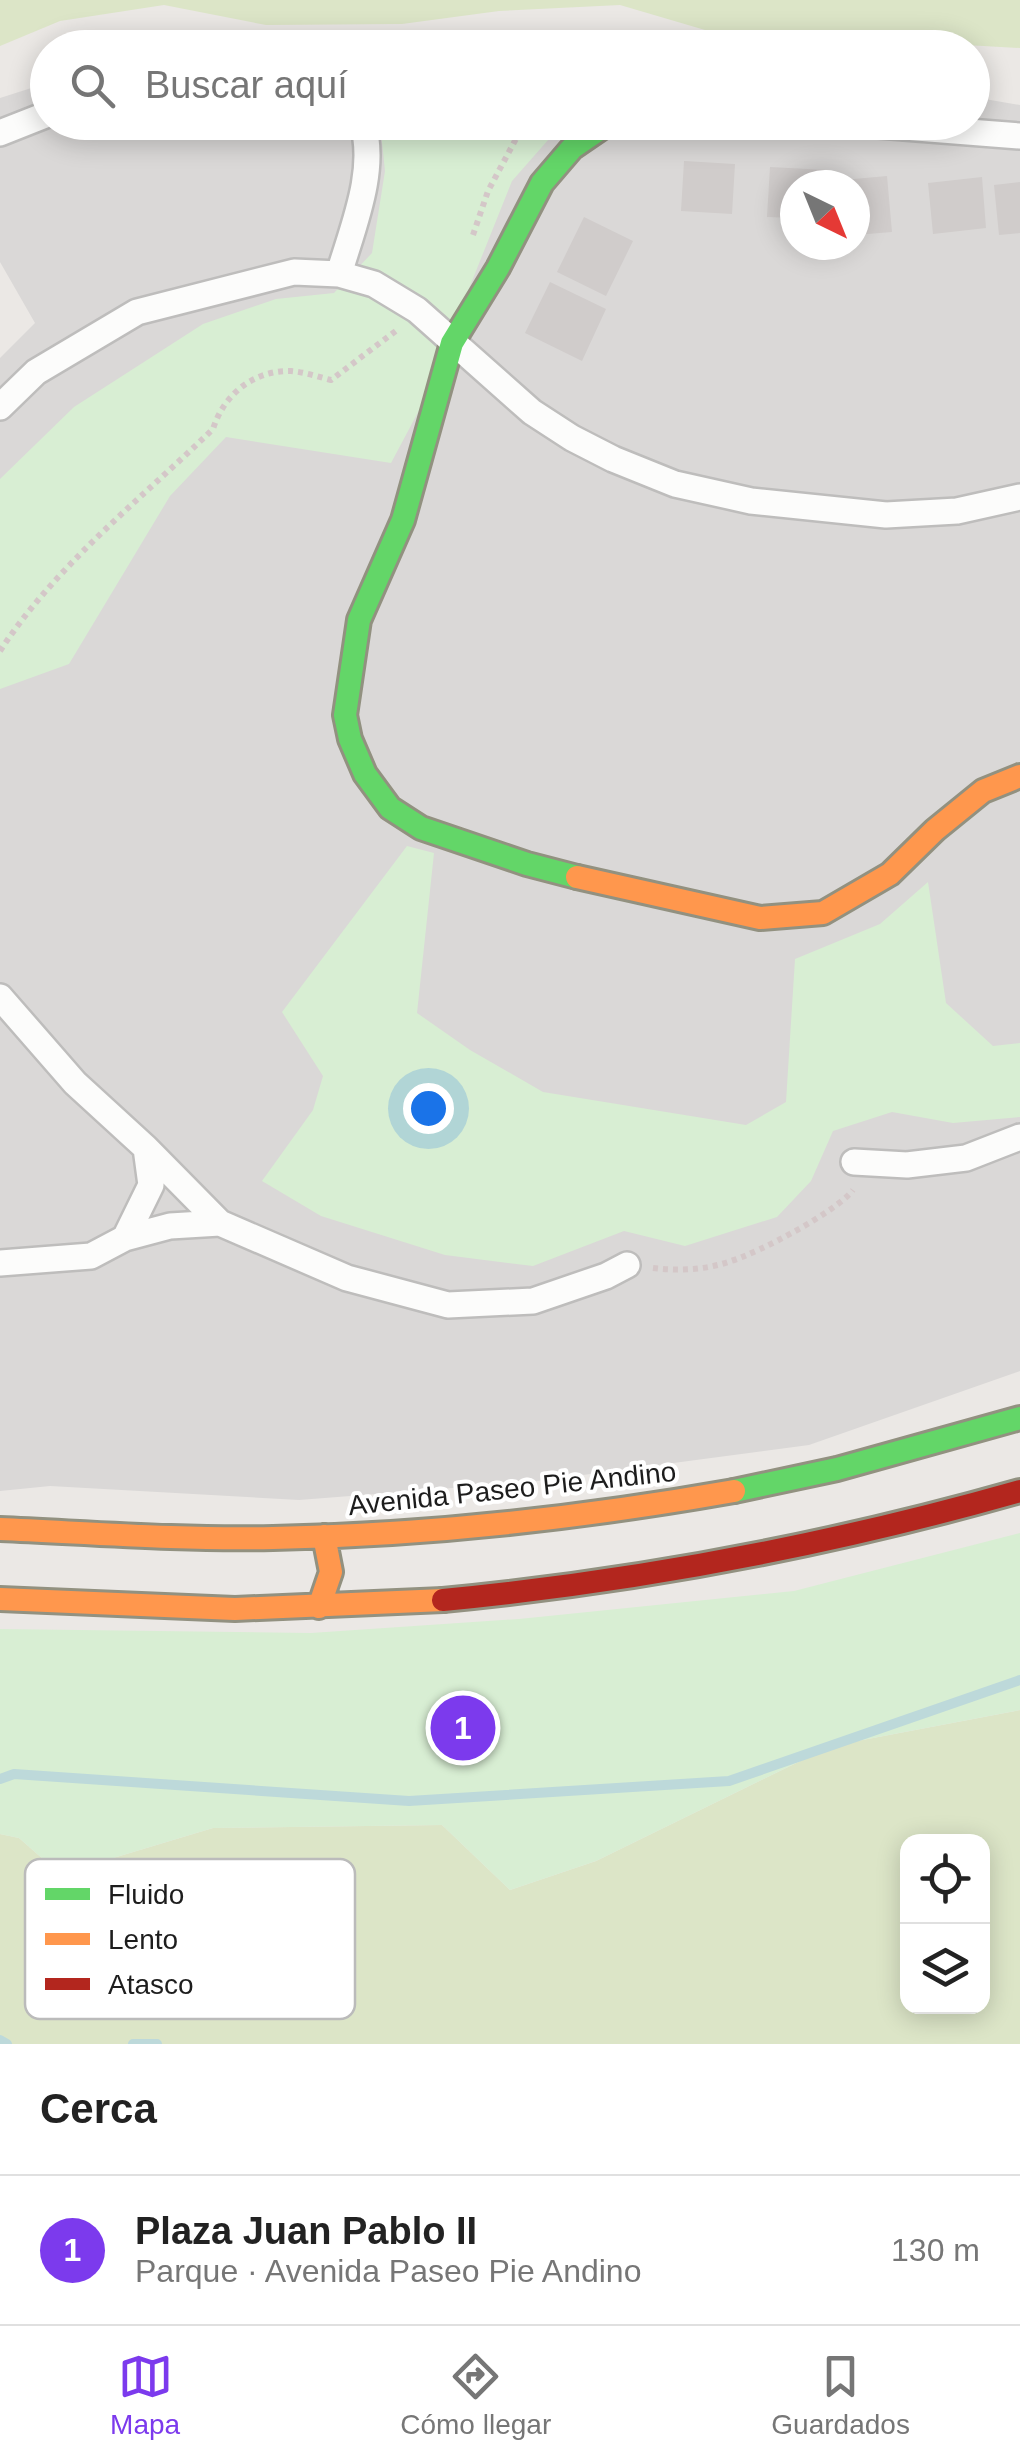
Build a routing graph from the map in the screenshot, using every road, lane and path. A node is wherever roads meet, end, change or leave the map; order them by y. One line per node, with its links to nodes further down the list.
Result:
1 (30, 121): 2 (street)
2 (0, 132)
3 (990, 134): 4 (street)
4 (1020, 136)
5 (364, 140): 9 (street)
6 (515, 140): 8 (path)
7 (584, 140): 11 (main road)
8 (469, 247)
9 (339, 274): 10 (street); 12 (street)
10 (423, 315): 11 (street); 14 (path)
11 (452, 342): 13 (street); 15 (main road)
12 (0, 407)
13 (1020, 497)
14 (0, 651)
15 (1020, 776)
16 (0, 997): 18 (street)
17 (1020, 1137): 19 (street)
18 (146, 1148): 20 (street); 21 (street)
19 (854, 1162): 23 (path)
20 (220, 1223): 21 (street); 23 (street)
21 (125, 1238): 22 (street)
22 (0, 1263)
23 (626, 1264)
24 (1020, 1418): 27 (main road, Avenida Paseo Pie Andino)
25 (1020, 1490): 29 (main road)
26 (0, 1529): 27 (main road, Avenida Paseo Pie Andino)
27 (324, 1536): 29 (main road)
28 (0, 1599): 29 (main road)
29 (319, 1607)

